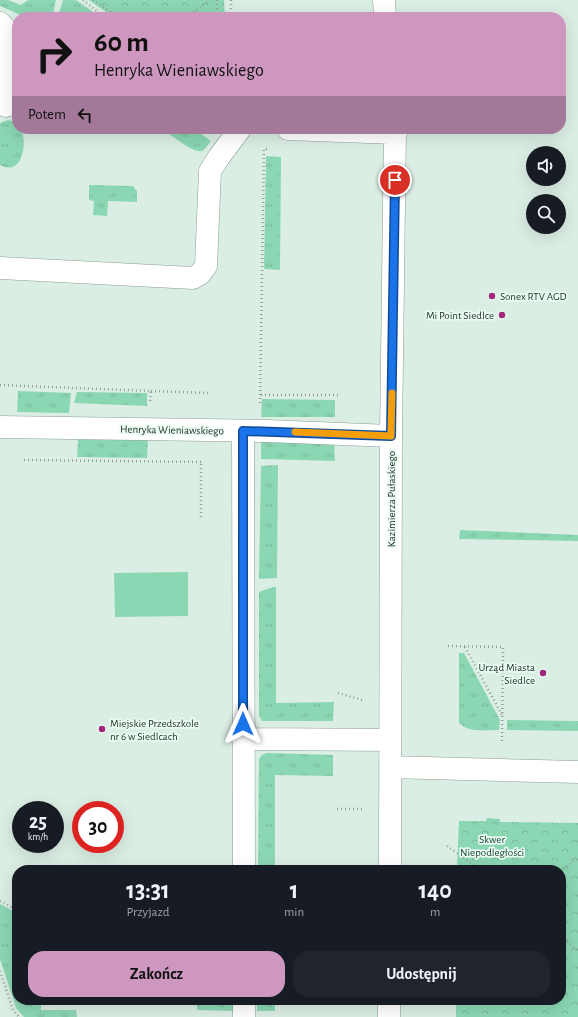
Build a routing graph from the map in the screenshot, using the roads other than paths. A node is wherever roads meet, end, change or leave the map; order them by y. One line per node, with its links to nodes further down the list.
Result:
1 (384, 0): 2 (street)
2 (385, 12)
3 (0, 23): 4 (street)
4 (6, 106)
5 (236, 134): 7 (street)
6 (395, 134): 10 (street, Kazimierza Pułaskiego)
7 (0, 268)
8 (0, 427): 9 (street, Henryka Wieniawskiego)
9 (243, 431): 10 (street, Henryka Wieniawskiego); 11 (street)
10 (391, 436): 12 (street, Kazimierza Pułaskiego)
11 (243, 739): 12 (street); 15 (street)
12 (390, 740): 13 (street, Kazimierza Pułaskiego)
13 (390, 767): 14 (street); 16 (street, Kazimierza Pułaskiego)
14 (578, 772)
15 (244, 865)
16 (390, 865)
17 (244, 1005): 19 (street)
18 (390, 1005): 20 (street)
19 (244, 1017)
20 (390, 1017)

